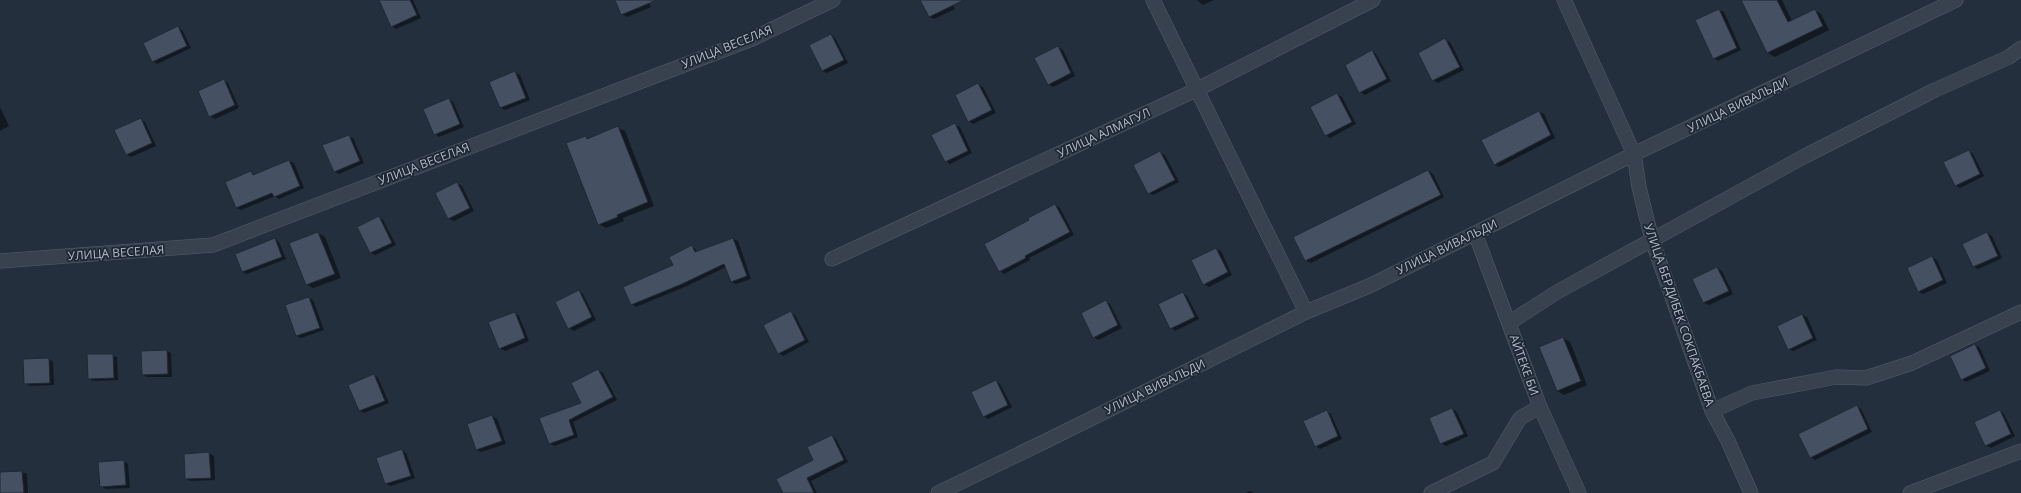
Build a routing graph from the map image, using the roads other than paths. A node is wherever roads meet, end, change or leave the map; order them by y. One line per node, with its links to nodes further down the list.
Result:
1 (833, 0): 12 (street, УЛИЦА ВЕСЕЛАЯ)
2 (1153, 0): 7 (street)
3 (1373, 0): 7 (street, УЛИЦА АЛМАГУЛ)
4 (1564, 0): 8 (street, УЛИЦА БЕРДИБЕК СОКПАКБАЕВА)
5 (1956, 0): 8 (street, УЛИЦА ВИВАЛЬДИ)
6 (2021, 48): 10 (street)
7 (1198, 89): 11 (street, УЛИЦА АЛМАГУЛ); 13 (street)
8 (1634, 154): 9 (street, УЛИЦА ВИВАЛЬДИ); 10 (street, УЛИЦА БЕРДИБЕК СОКПАКБАЕВА)
9 (1475, 233): 13 (street, УЛИЦА ВИВАЛЬДИ); 15 (street, АЙТЕКЕ БИ)
10 (1652, 240): 15 (street); 17 (street, УЛИЦА БЕРДИБЕК СОКПАКБАЕВА)
11 (832, 259)
12 (0, 262)
13 (1306, 312): 19 (street, УЛИЦА ВИВАЛЬДИ)
14 (2021, 312): 17 (street)
15 (1509, 323): 16 (street, АЙТЕКЕ БИ)
16 (1540, 407): 20 (street); 21 (street, АЙТЕКЕ БИ)
17 (1712, 411): 22 (street, УЛИЦА БЕРДИБЕК СОКПАКБАЕВА)
18 (2021, 451): 23 (street)
19 (938, 493)
20 (1431, 493)
21 (1580, 493)
22 (1751, 493)
23 (1910, 493)

